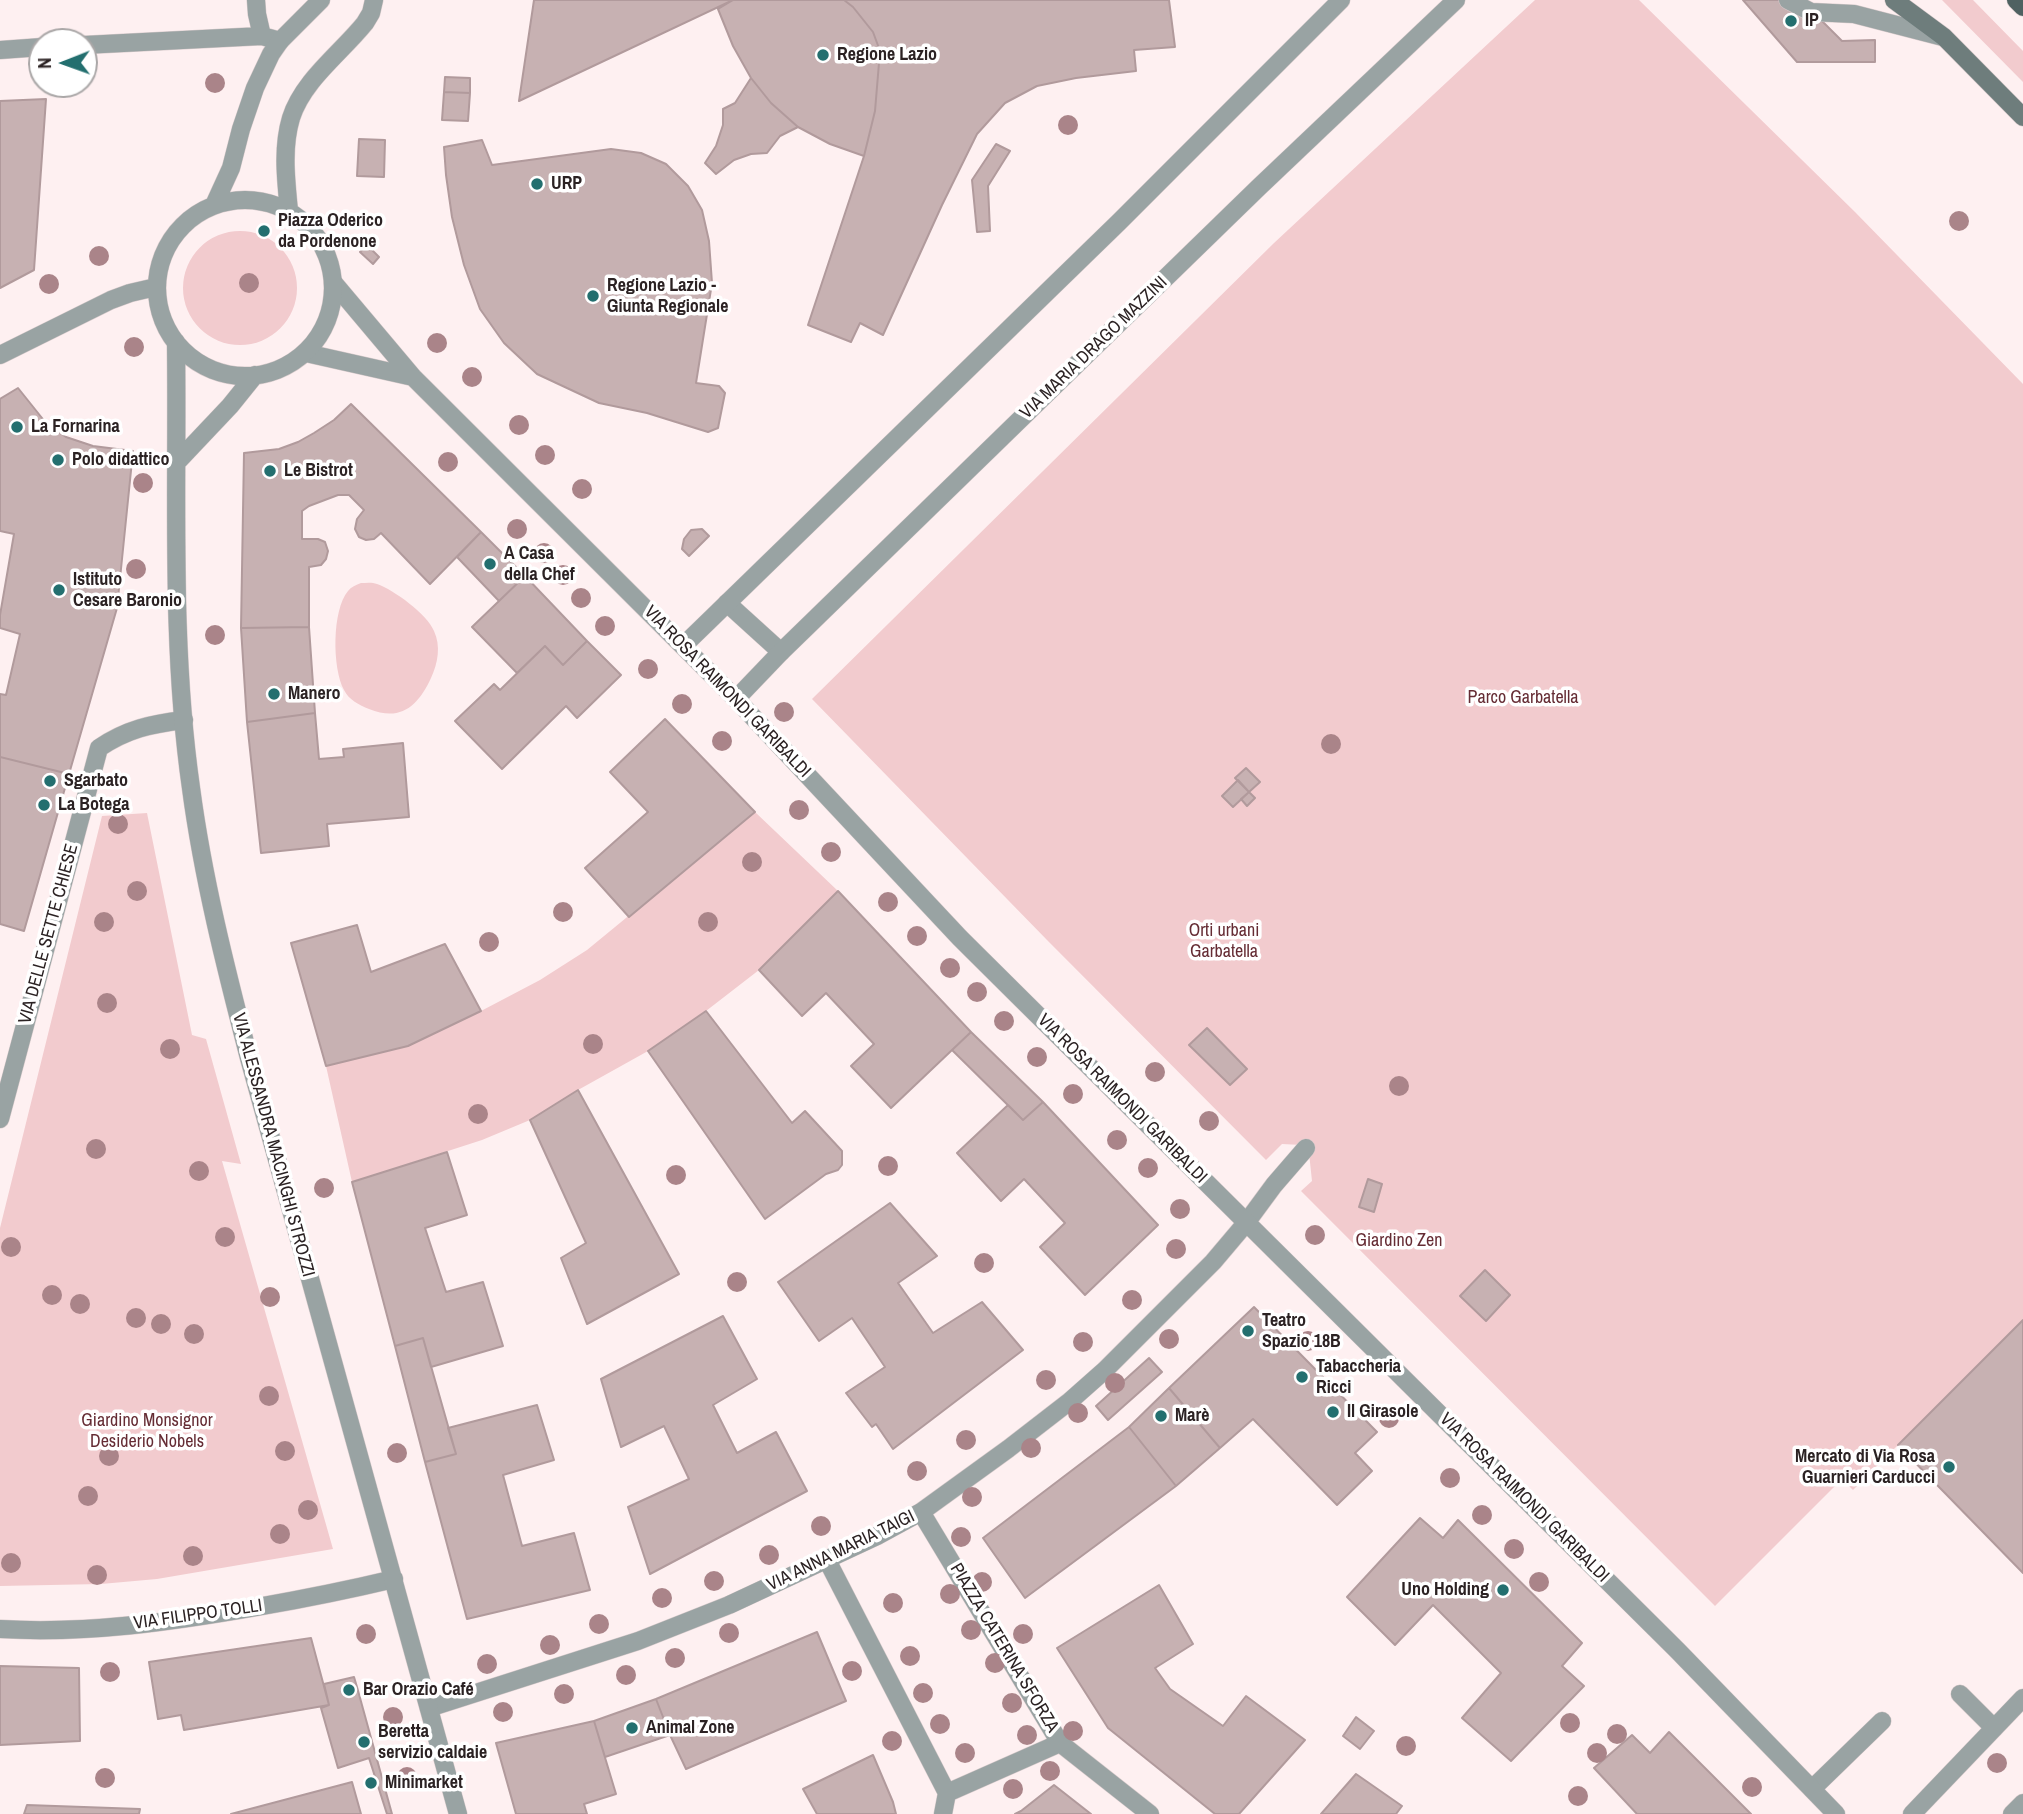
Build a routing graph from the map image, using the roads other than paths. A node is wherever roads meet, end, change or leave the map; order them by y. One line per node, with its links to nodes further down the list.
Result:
1 (256, 0): 10 (street)
2 (321, 0): 12 (street)
3 (374, 0): 18 (street)
4 (1341, 0): 27 (street)
5 (1456, 0): 29 (street, VIA MARIA DRAGO MAZZINI)
6 (1787, 0): 11 (street)
7 (1894, 0): 11 (main road)
8 (2016, 0): 9 (main road)
9 (2023, 7)
10 (262, 36): 12 (street); 13 (street)
11 (1944, 37): 16 (main road)
12 (280, 41): 17 (street)
13 (98, 44)
14 (28, 48): 15 (street)
15 (0, 50)
16 (2023, 117)
17 (215, 204): 18 (street); 20 (street)
18 (289, 211): 19 (street)
19 (333, 282): 22 (street); 25 (street)
20 (156, 287): 21 (street); 23 (street)
21 (176, 342): 24 (street); 26 (street)
22 (306, 353): 24 (street); 25 (street)
23 (0, 355)
24 (256, 375): 26 (street)
25 (414, 377): 28 (street, VIA ROSA RAIMONDI GARIBALDI)
26 (178, 461): 31 (street, VIA ALESSANDRA MACINGHI STROZZI)
27 (727, 603): 28 (street); 29 (street)
28 (683, 646): 30 (street, VIA ROSA RAIMONDI GARIBALDI)
29 (781, 652): 30 (street, VIA MARIA DRAGO MAZZINI)
30 (736, 699): 34 (street, VIA ROSA RAIMONDI GARIBALDI)
31 (184, 720): 32 (street, VIA DELLE SETTE CHIESE); 37 (street, VIA ALESSANDRA MACINGHI STROZZI)
32 (0, 1119)
33 (1306, 1148): 34 (street, VIA ANNA MARIA TAIGI)
34 (1246, 1223): 35 (street, VIA ANNA MARIA TAIGI); 45 (street, VIA ROSA RAIMONDI GARIBALDI)
35 (921, 1512): 36 (street, VIA ANNA MARIA TAIGI); 44 (street, PIAZZA CATERINA SFORZA)
36 (827, 1560): 41 (street, VIA ANNA MARIA TAIGI); 46 (street)
37 (394, 1579): 38 (street, VIA FILIPPO TOLLI); 41 (street, VIA ALESSANDRA MACINGHI STROZZI)
38 (0, 1629)
39 (1961, 1694): 43 (street)
40 (2023, 1698): 43 (street)
41 (429, 1708): 48 (street, VIA ALESSANDRA MACINGHI STROZZI)
42 (1882, 1721): 45 (street)
43 (1994, 1728): 52 (street)
44 (1060, 1743): 46 (street, PIAZZA CATERINA SFORZA); 50 (street)
45 (1812, 1789): 51 (street, VIA ROSA RAIMONDI GARIBALDI)
46 (947, 1793): 49 (street)
47 (2023, 1803): 53 (street)
48 (458, 1814)
49 (943, 1814)
50 (1150, 1814)
51 (1836, 1814)
52 (1912, 1814)
53 (2012, 1814)

